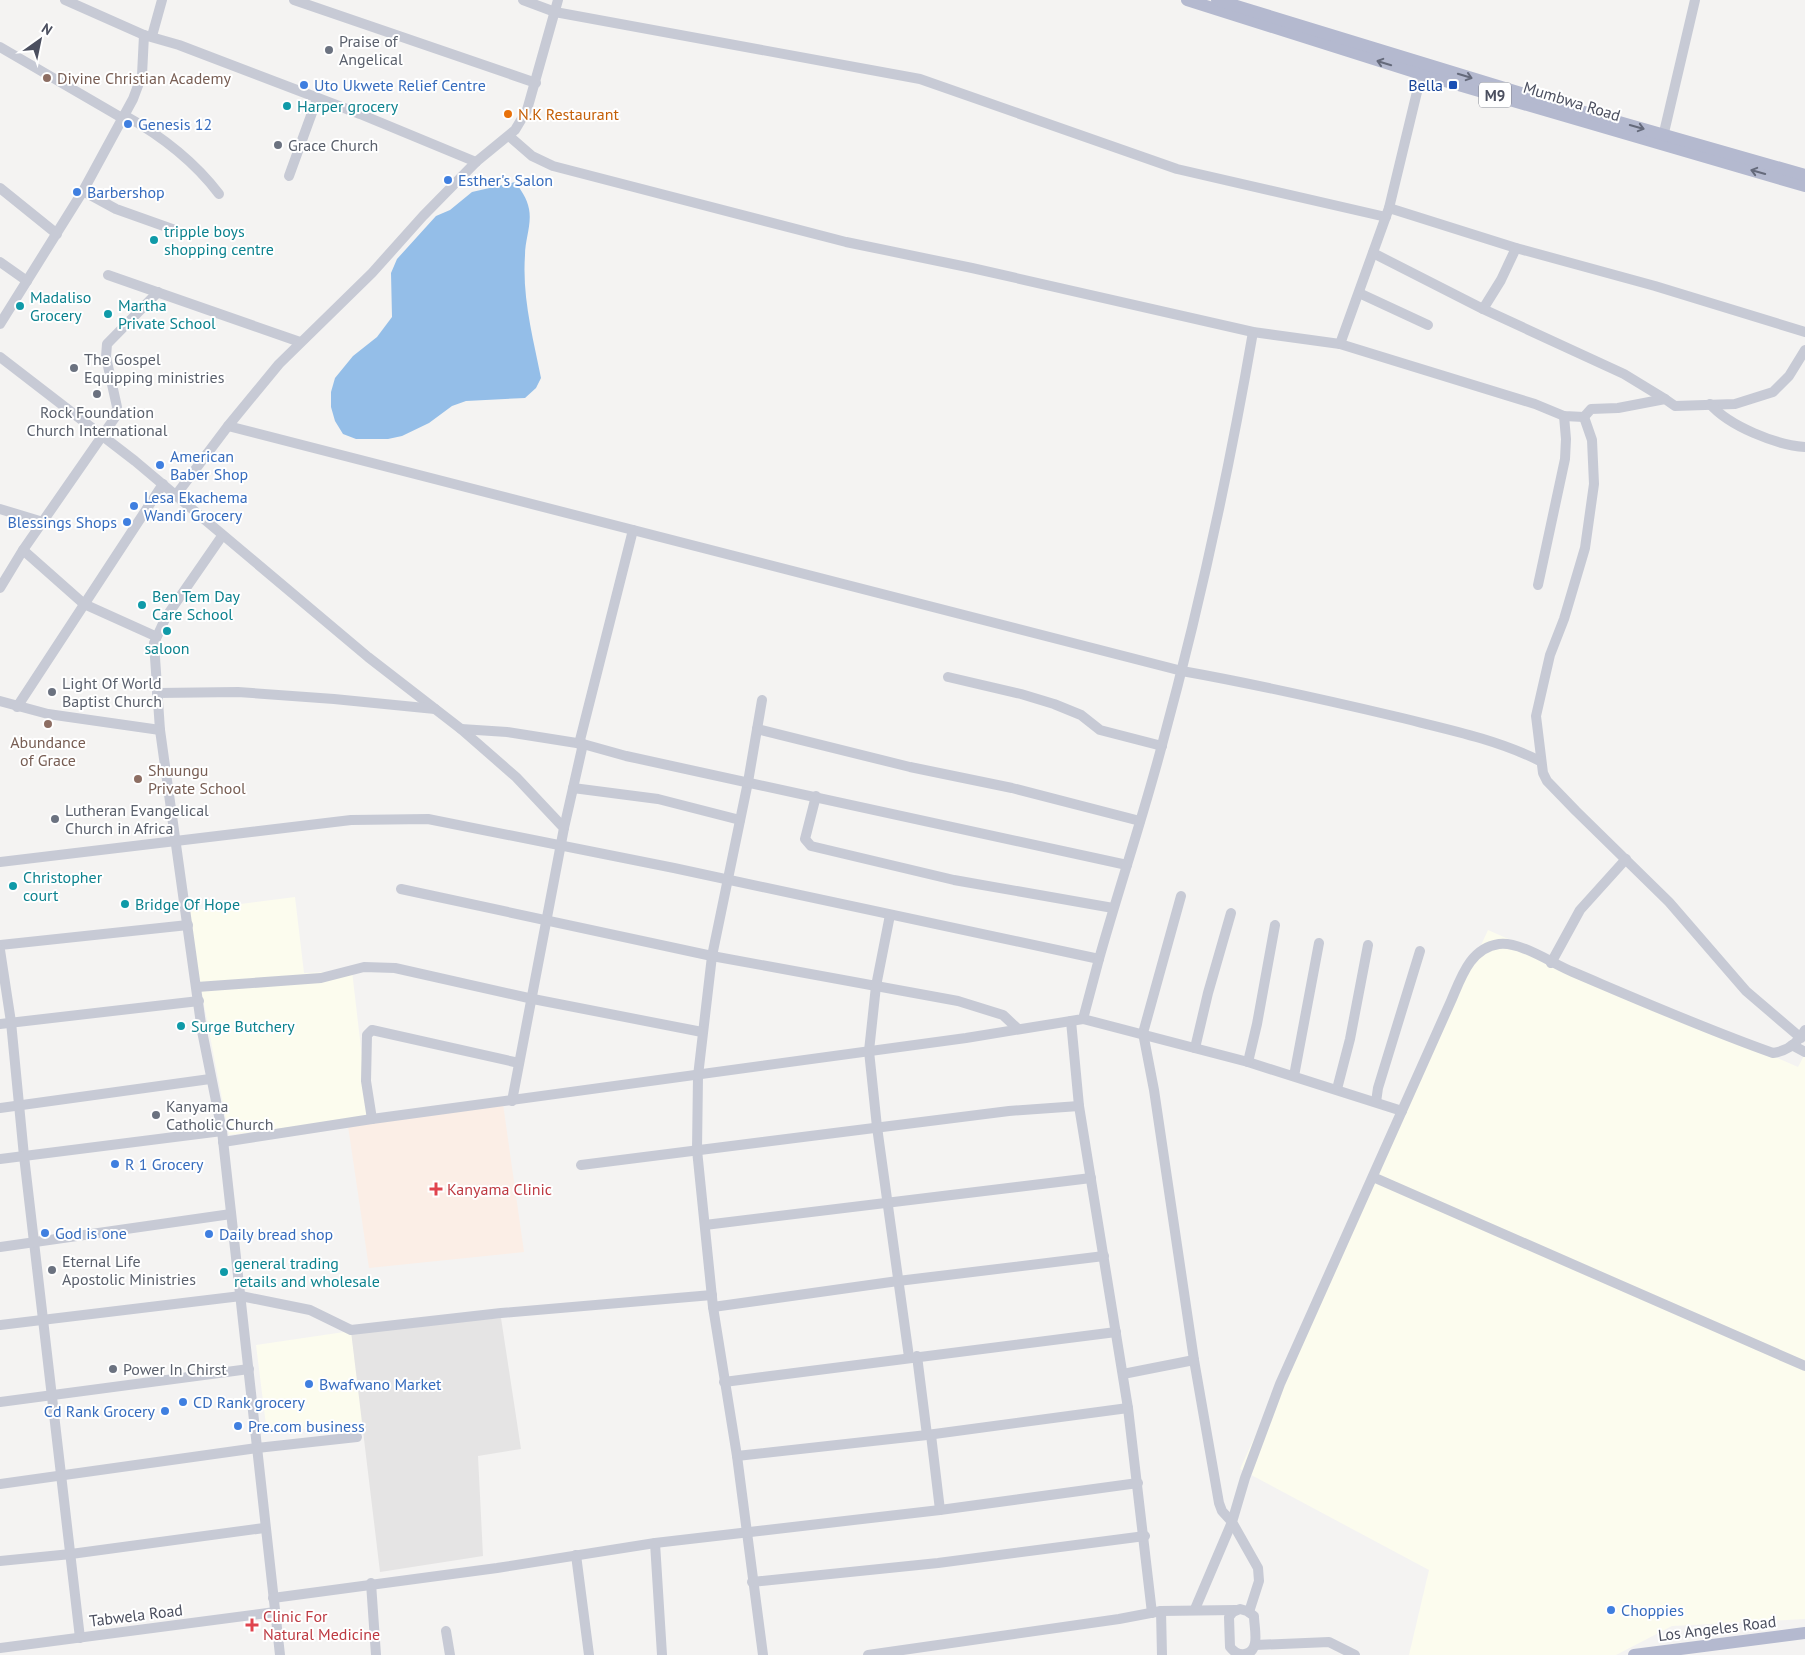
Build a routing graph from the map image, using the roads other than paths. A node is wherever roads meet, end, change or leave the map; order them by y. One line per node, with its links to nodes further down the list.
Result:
1 (65, 0): 10 (street)
2 (162, 0): 10 (street)
3 (294, 0): 13 (street)
4 (523, 0): 9 (street)
5 (558, 0): 9 (street)
6 (1187, 0): 12 (main road, Mumbwa Road / M9, one-way to 6)
7 (1218, 0): 12 (main road, Mumbwa Road / M9)
8 (1695, 0): 17 (street)
9 (554, 12): 13 (street); 25 (street)
10 (148, 36): 14 (street); 15 (street)
11 (0, 47): 15 (street)
12 (1422, 69): 17 (main road, Mumbwa Road / M9); 25 (street)
13 (536, 83): 16 (street)
14 (317, 99): 18 (street); 20 (street)
15 (123, 116): 23 (street); 24 (street)
16 (509, 136): 18 (street); 38 (street)
17 (1662, 139): 19 (main road, Mumbwa Road / M9); 21 (main road, Mumbwa Road / M9, one-way to 17)
18 (476, 162): 40 (street)
19 (1805, 175)
20 (290, 176)
21 (1805, 186)
22 (0, 188): 27 (street)
23 (82, 191): 26 (street); 27 (street)
24 (219, 194)
25 (1388, 213): 28 (street); 29 (street)
26 (175, 230)
27 (56, 234): 32 (street)
28 (1516, 248): 35 (street); 39 (street)
29 (1374, 253): 34 (street); 35 (street)
30 (0, 262): 32 (street)
31 (108, 275): 33 (street)
32 (27, 281): 36 (street)
33 (158, 292): 40 (street); 49 (street)
34 (1359, 293): 37 (street); 41 (street)
35 (1483, 309): 44 (street)
36 (0, 324)
37 (1428, 325)
38 (1253, 332): 41 (street); 62 (street)
39 (1805, 332)
40 (300, 342): 48 (street)
41 (1340, 344): 46 (street)
42 (1805, 350): 45 (street)
43 (0, 358): 49 (street)
44 (1665, 399): 45 (street); 47 (street)
45 (1710, 404): 50 (street)
46 (1564, 416): 47 (street); 58 (street)
47 (1584, 417): 74 (street)
48 (228, 426): 52 (street); 55 (street)
49 (103, 435): 51 (street); 54 (street)
50 (1805, 446)
51 (163, 484): 52 (street); 60 (street)
52 (176, 495): 56 (street)
53 (0, 509): 54 (street)
54 (43, 522): 57 (street)
55 (633, 530): 62 (street); 72 (street)
56 (222, 536): 61 (street); 68 (street)
57 (24, 550): 59 (street); 60 (street)
58 (1538, 585)
59 (0, 588)
60 (84, 604): 61 (street); 67 (street)
61 (155, 636): 64 (street)
62 (1182, 671): 73 (street); 74 (street)
63 (948, 678): 73 (street)
64 (157, 694): 68 (street); 71 (street)
65 (762, 700): 70 (street)
66 (0, 701): 67 (street)
67 (17, 707): 71 (street)
68 (437, 710): 69 (street)
69 (461, 729): 72 (street); 80 (street)
70 (757, 729): 75 (street); 79 (street)
71 (160, 730): 81 (street)
72 (581, 744): 75 (street); 76 (street)
73 (1162, 746): 79 (street)
74 (1540, 761): 83 (street)
75 (748, 782): 77 (street); 78 (street)
76 (573, 788): 78 (street); 80 (street)
77 (816, 796): 85 (street); 89 (street)
78 (740, 820): 86 (street)
79 (1140, 821): 85 (street)
80 (564, 828): 82 (street)
81 (177, 841): 82 (street); 84 (street); 93 (street)
82 (562, 846): 86 (street); 92 (street)
83 (1626, 859): 102 (street); 114 (street)
84 (0, 862)
85 (1127, 866): 89 (street)
86 (727, 880): 91 (street); 100 (street)
87 (401, 889): 92 (street)
88 (1181, 896): 113 (street)
89 (1113, 908): 101 (street)
90 (1231, 913): 115 (street)
91 (890, 915): 101 (street); 103 (street)
92 (547, 922): 100 (street); 105 (street)
93 (188, 925): 96 (street); 104 (street)
94 (1275, 925): 118 (street)
95 (1319, 944): 121 (street)
96 (0, 945)
97 (1368, 945): 123 (street)
98 (0, 950): 109 (street)
99 (1420, 951): 125 (street)
100 (712, 956): 103 (street); 112 (street)
101 (1099, 959): 107 (street)
102 (1552, 963): 114 (street); 129 (street)
103 (876, 986): 111 (street); 116 (street)
104 (197, 987): 105 (street); 106 (street)
105 (533, 999): 112 (street); 119 (street)
106 (199, 1001): 109 (street); 122 (street)
107 (1083, 1019): 108 (street); 113 (street)
108 (1071, 1021): 111 (street); 127 (street)
109 (11, 1022): 110 (street); 126 (street)
110 (0, 1024)
111 (1018, 1029): 116 (street)
112 (702, 1032): 120 (street)
113 (1143, 1033): 115 (street); 154 (street)
114 (1799, 1038): 117 (street)
115 (1195, 1048): 118 (street)
116 (869, 1051): 120 (street); 131 (street)
117 (1805, 1052)
118 (1248, 1062): 121 (street)
119 (519, 1063): 124 (street); 130 (street)
120 (698, 1076): 124 (street); 134 (street)
121 (1294, 1076): 123 (street)
122 (210, 1079): 126 (street); 132 (street)
123 (1337, 1089): 125 (street)
124 (512, 1101): 130 (street)
125 (1376, 1102): 129 (street)
126 (20, 1106): 128 (street); 135 (street)
127 (1079, 1106): 131 (street); 139 (street)
128 (0, 1108)
129 (1402, 1110): 138 (street)
130 (372, 1119): 133 (street)
131 (877, 1127): 134 (street); 140 (street)
132 (222, 1131): 133 (street); 135 (street)
133 (223, 1142): 141 (street)
134 (697, 1150): 137 (street); 142 (street)
135 (24, 1156): 136 (street); 143 (street)
136 (0, 1159)
137 (581, 1165)
138 (1372, 1177): 155 (street); 170 (street)
139 (1092, 1178): 140 (street); 145 (street)
140 (889, 1203): 142 (street); 146 (street)
141 (231, 1214): 143 (street); 148 (street)
142 (704, 1225): 147 (street)
143 (35, 1243): 144 (street); 150 (street)
144 (0, 1247)
145 (1104, 1256): 146 (street); 152 (street)
146 (898, 1281): 149 (street); 153 (street)
147 (712, 1295): 148 (street); 149 (street)
148 (241, 1296): 150 (street); 156 (street)
149 (713, 1307): 158 (street)
150 (42, 1319): 151 (street); 159 (street)
151 (0, 1325)
152 (1116, 1332): 153 (street); 157 (street)
153 (913, 1357): 158 (street); 162 (street)
154 (1194, 1360): 157 (street); 170 (street)
155 (1805, 1366)
156 (249, 1369): 159 (street); 164 (street)
157 (1123, 1374): 161 (street)
158 (724, 1382): 165 (street)
159 (51, 1396): 160 (street); 166 (street)
160 (0, 1402)
161 (1128, 1408): 162 (street); 167 (street)
162 (929, 1435): 165 (street); 169 (street)
163 (357, 1436): 164 (street)
164 (257, 1448): 166 (street); 171 (street)
165 (737, 1456): 172 (street)
166 (61, 1475): 168 (street); 175 (street)
167 (1138, 1483): 169 (street); 173 (street)
168 (0, 1484)
169 (940, 1510): 172 (street)
170 (1232, 1522): 181 (street); 184 (street)
171 (264, 1528): 175 (street); 180 (street)
172 (746, 1532): 174 (street); 178 (street)
173 (1145, 1536): 178 (street); 183 (street)
174 (655, 1543): 176 (street); 197 (street)
175 (71, 1554): 177 (street); 188 (street)
176 (576, 1555): 179 (street); 196 (street)
177 (0, 1562)
178 (752, 1582): 198 (street)
179 (371, 1583): 180 (street); 194 (street)
180 (273, 1598): 182 (street)
181 (1194, 1609): 183 (street); 185 (street)
182 (275, 1612): 188 (street, Tabwela Road); 193 (street)
183 (1156, 1612): 199 (street); 200 (street)
184 (1249, 1612): 185 (street); 190 (street)
185 (1233, 1614): 192 (street)
186 (446, 1631): 195 (street)
187 (1805, 1633): 202 (main road, Los Angeles Road)
188 (80, 1638): 189 (street, Tabwela Road)
189 (0, 1648)
190 (1253, 1649): 191 (street); 192 (street)
191 (1342, 1651): 201 (street)
192 (1236, 1654)
193 (280, 1655)
194 (376, 1655)
195 (450, 1655)
196 (589, 1655)
197 (662, 1655)
198 (763, 1655)
199 (868, 1655)
200 (1162, 1655)
201 (1355, 1655)
202 (1634, 1655)

